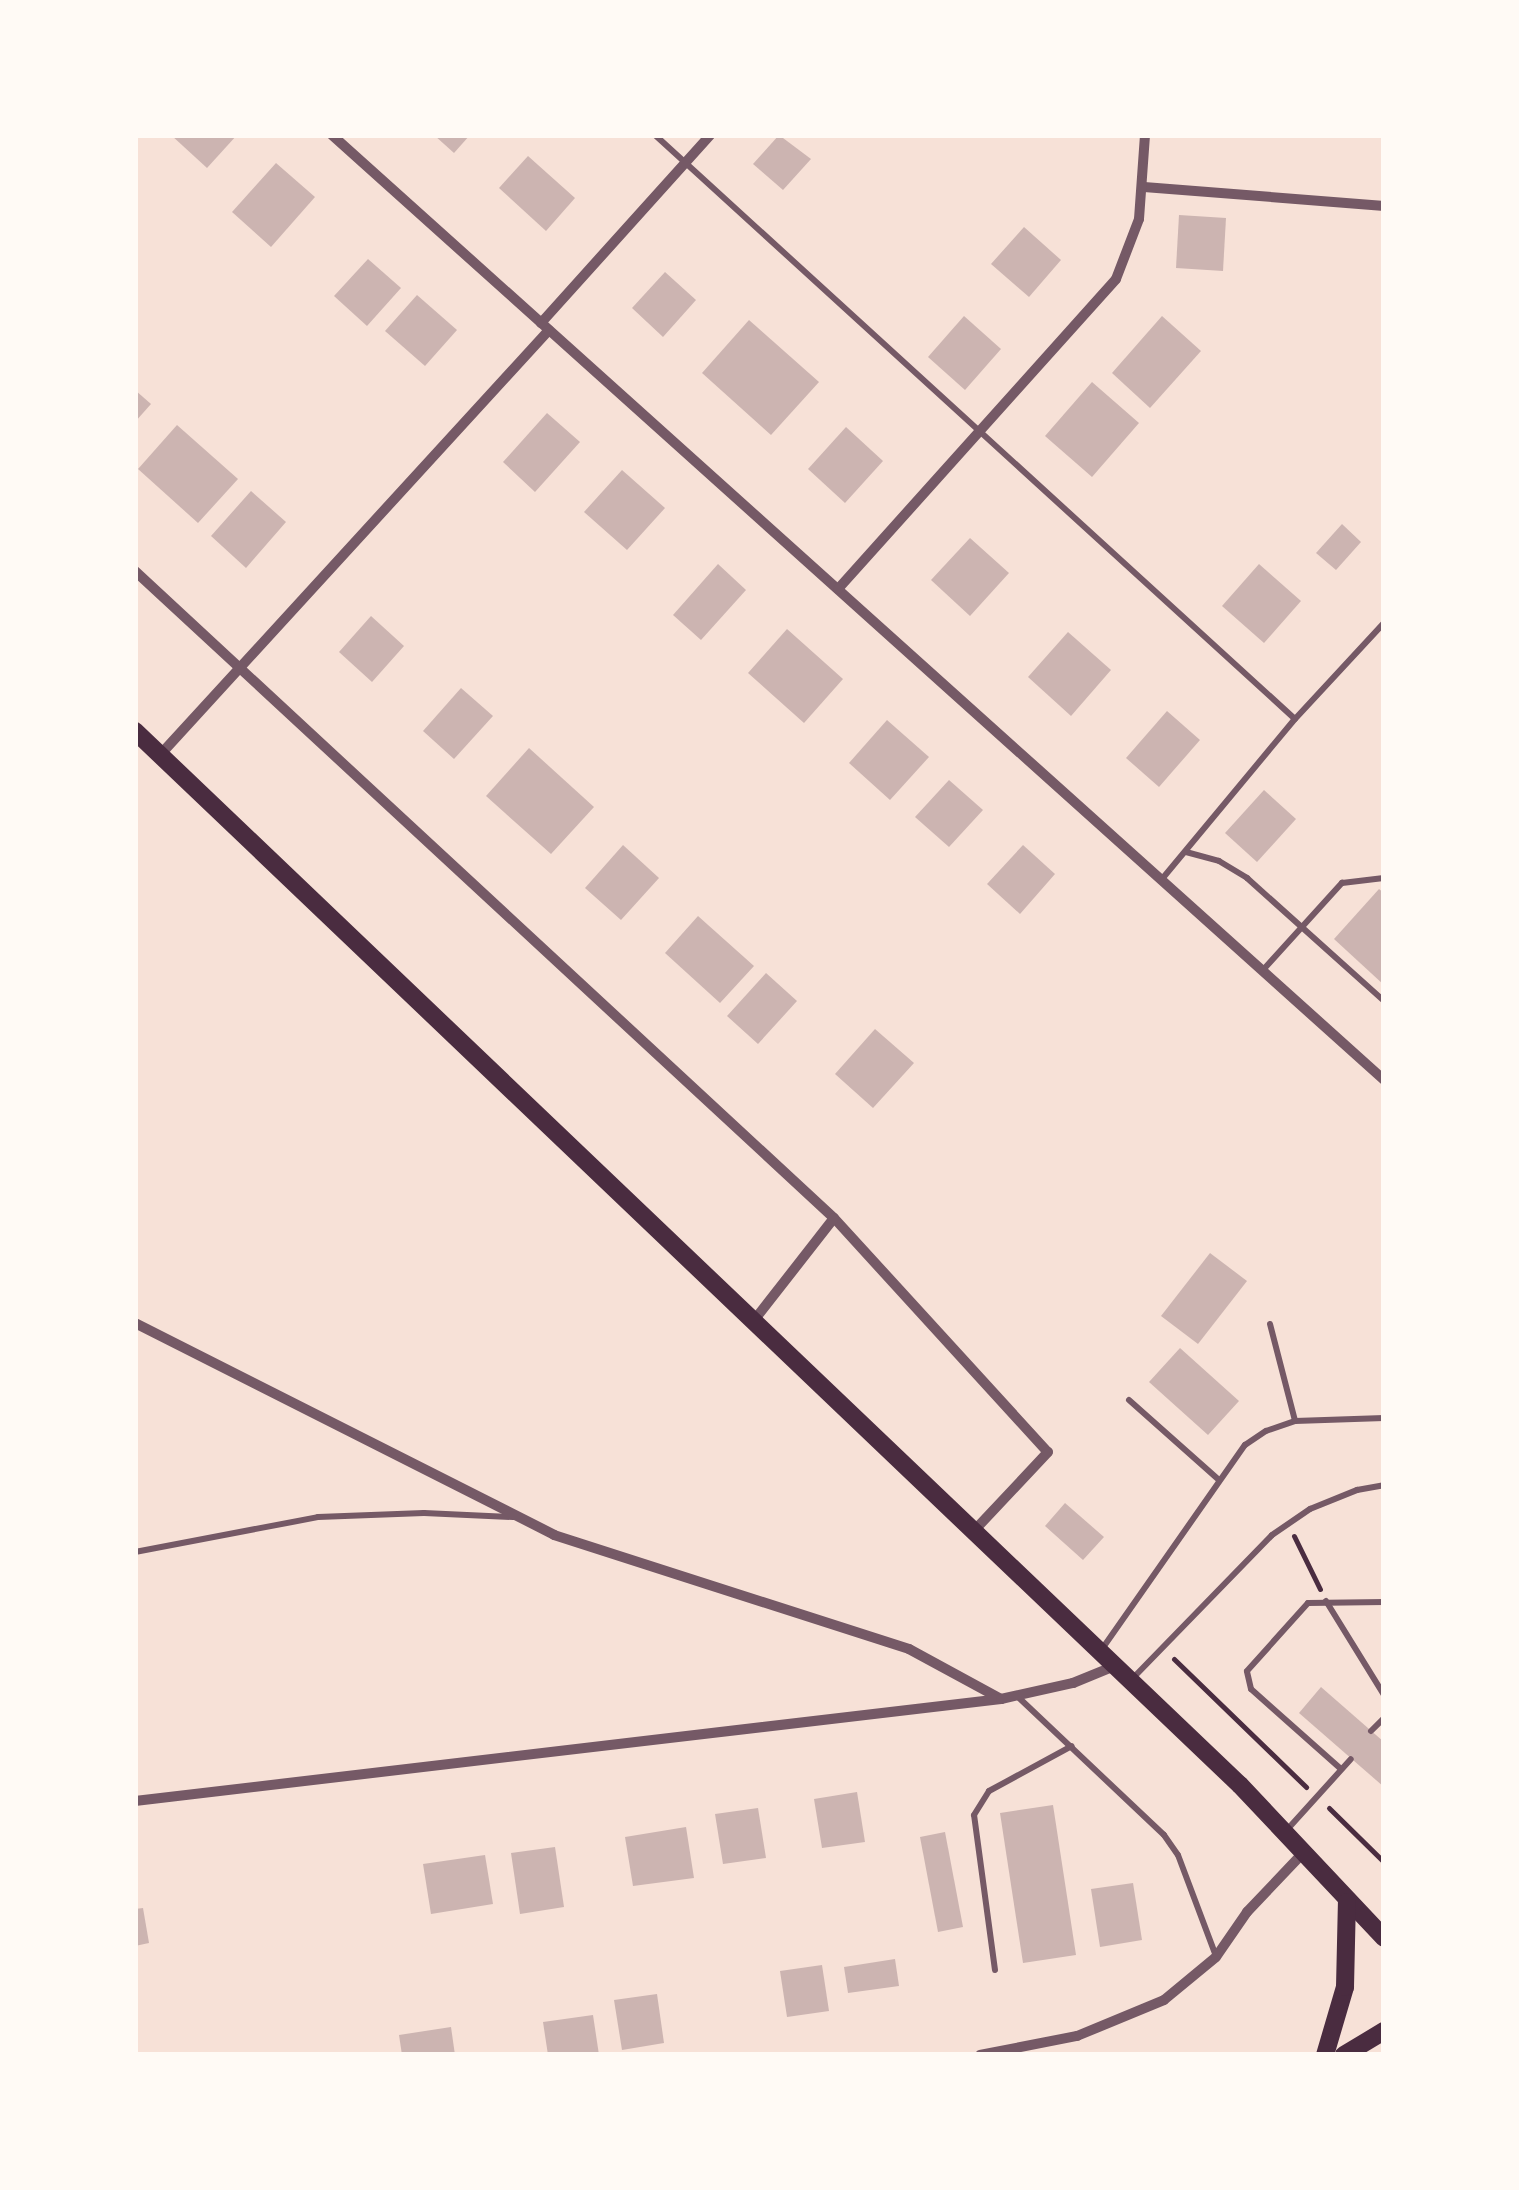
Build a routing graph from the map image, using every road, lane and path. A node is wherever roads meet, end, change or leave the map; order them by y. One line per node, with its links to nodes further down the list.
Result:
1 (332, 135): 8 (street)
2 (655, 135): 5 (lane)
3 (710, 135): 5 (street)
4 (1146, 135): 6 (street)
5 (685, 162): 8 (street); 9 (lane)
6 (1144, 187): 7 (street); 9 (street)
7 (1384, 206)
8 (545, 326): 11 (street); 13 (street)
9 (982, 431): 11 (street); 14 (lane)
10 (135, 571): 13 (street)
11 (838, 589): 19 (street)
12 (1384, 623): 14 (lane)
13 (240, 668): 16 (street); 24 (street)
14 (1294, 719): 17 (lane)
15 (135, 731): 16 (main road)
16 (160, 755): 26 (main road)
17 (1186, 852): 19 (lane); 20 (lane)
18 (1384, 878): 20 (lane)
19 (1161, 880): 21 (street)
20 (1302, 928): 21 (lane); 22 (lane)
21 (1262, 971): 23 (street)
22 (1384, 1002)
23 (1384, 1080)
24 (834, 1218): 26 (street); 35 (street)
25 (135, 1323): 33 (street)
26 (752, 1324): 35 (main road)
27 (1270, 1324): 30 (lane)
28 (1129, 1400): 31 (lane)
29 (1384, 1418): 30 (lane)
30 (1295, 1422): 31 (lane)
31 (1219, 1480): 40 (lane)
32 (1384, 1486): 34 (lane)
33 (520, 1517): 36 (lane); 44 (street)
34 (1288, 1524): 37 (path); 39 (lane)
35 (972, 1533): 40 (main road)
36 (135, 1552)
37 (1326, 1601): 38 (lane); 42 (lane); 49 (lane)
38 (1384, 1602)
39 (1162, 1648): 41 (lane); 50 (path)
40 (1105, 1660): 41 (main road); 43 (street)
41 (1129, 1682): 52 (main road)
42 (1384, 1695)
43 (1017, 1696): 44 (street); 47 (lane)
44 (1002, 1699): 51 (street)
45 (1384, 1718): 46 (lane)
46 (1371, 1731)
47 (1072, 1746): 57 (lane); 58 (lane)
48 (1351, 1758): 49 (lane)
49 (1341, 1769): 50 (lane)
50 (1316, 1796): 52 (lane); 54 (path)
51 (135, 1800)
52 (1285, 1832): 53 (main road)
53 (1303, 1853): 55 (main road); 57 (street)
54 (1384, 1862)
55 (1347, 1902): 56 (main road); 61 (main road)
56 (1384, 1938)
57 (1216, 1957): 60 (street)
58 (995, 1970)
59 (1384, 2030): 62 (main road)
60 (980, 2055)
61 (1325, 2055)
62 (1344, 2055)

